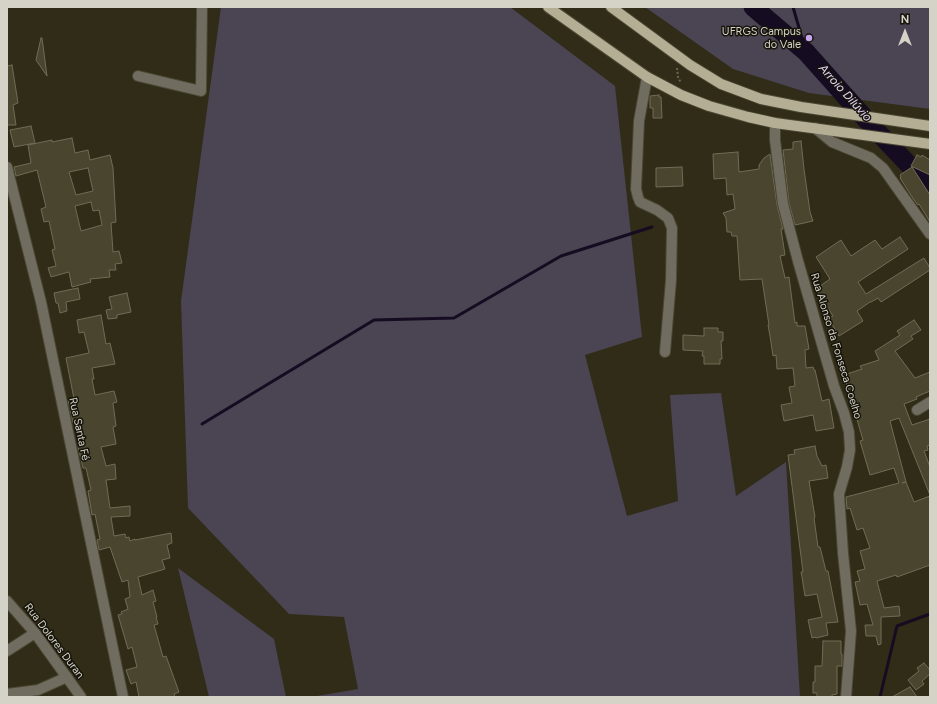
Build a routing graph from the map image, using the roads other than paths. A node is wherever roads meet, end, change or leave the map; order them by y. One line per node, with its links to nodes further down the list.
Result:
1 (202, 7): 4 (street)
2 (548, 7): 5 (main road)
3 (611, 7): 7 (main road)
4 (138, 76)
5 (647, 77): 6 (main road); 12 (street)
6 (775, 123): 8 (main road); 22 (street, Rua Alonso da Fonseca Coelho)
7 (930, 126)
8 (815, 128): 9 (main road); 11 (street)
9 (930, 144)
10 (7, 167): 21 (street, Rua Santa Fé)
11 (930, 234)
12 (664, 352)
13 (930, 402): 14 (street)
14 (917, 410)
15 (7, 601): 16 (street, Rua Dolores Duran)
16 (35, 633): 17 (street); 18 (street, Rua Dolores Duran)
17 (7, 651)
18 (67, 677): 19 (street); 20 (street, Rua Dolores Duran)
19 (7, 694)
20 (81, 697)
21 (123, 697)
22 (846, 697)

